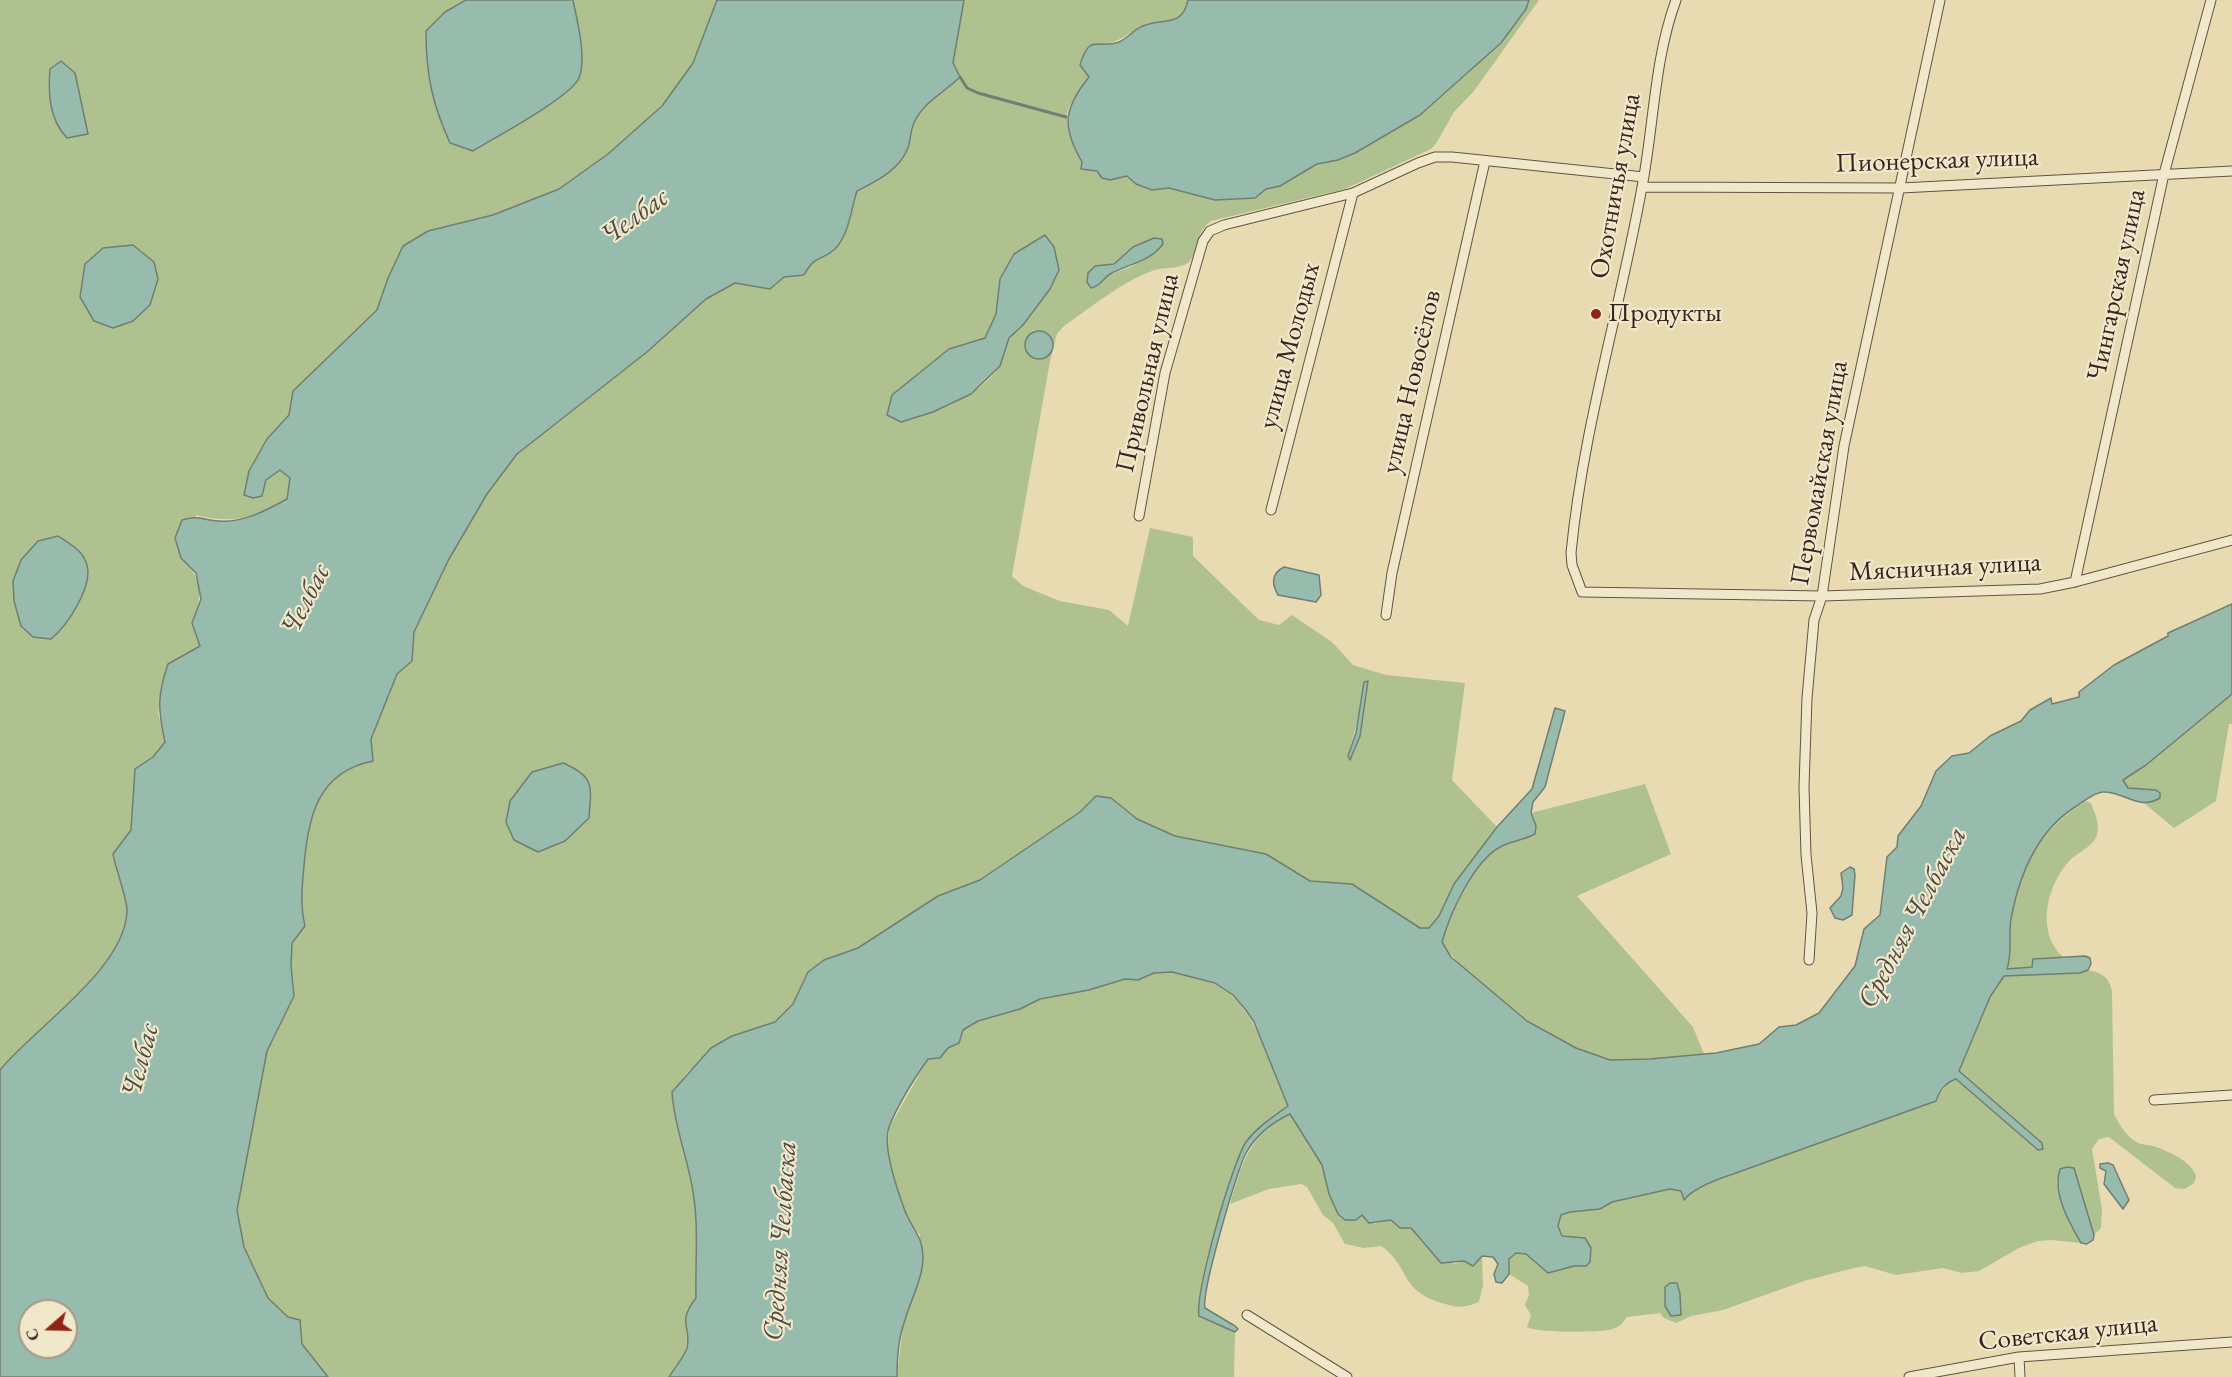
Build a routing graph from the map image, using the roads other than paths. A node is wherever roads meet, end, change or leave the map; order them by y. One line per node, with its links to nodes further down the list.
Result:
1 (1676, 0): 7 (street, Охотничья улица)
2 (1940, 0): 8 (street, Первомайская улица)
3 (2211, 0): 6 (street, Чингарская улица)
4 (1485, 160): 7 (street, Пионерская улица); 9 (street, Пионерская улица); 17 (street, улица Новосёлов)
5 (2232, 171): 6 (street, Пионерская улица)
6 (2164, 174): 8 (street, Пионерская улица); 14 (street, Чингарская улица)
7 (1643, 182): 8 (street, Пионерская улица); 15 (street, Охотничья улица)
8 (1901, 188): 16 (street, Первомайская улица)
9 (1353, 194): 10 (street, Пионерская улица); 11 (street, улица Молодых)
10 (1203, 241): 12 (street, Привольная улица)
11 (1271, 510)
12 (1139, 516)
13 (2232, 540): 14 (street, Мясничная улица)
14 (2075, 582): 16 (street, Мясничная улица)
15 (1582, 592): 16 (street, Мясничная улица)
16 (1822, 596): 18 (street, Первомайская улица)
17 (1386, 615)
18 (1809, 960)
19 (2232, 1095): 20 (street)
20 (2154, 1100)
21 (1247, 1315): 24 (street)
22 (2232, 1342): 23 (street, Советская улица)
23 (2019, 1356): 25 (street, Советская улица); 26 (street)
24 (1347, 1377)
25 (1909, 1377)
26 (2020, 1377)

